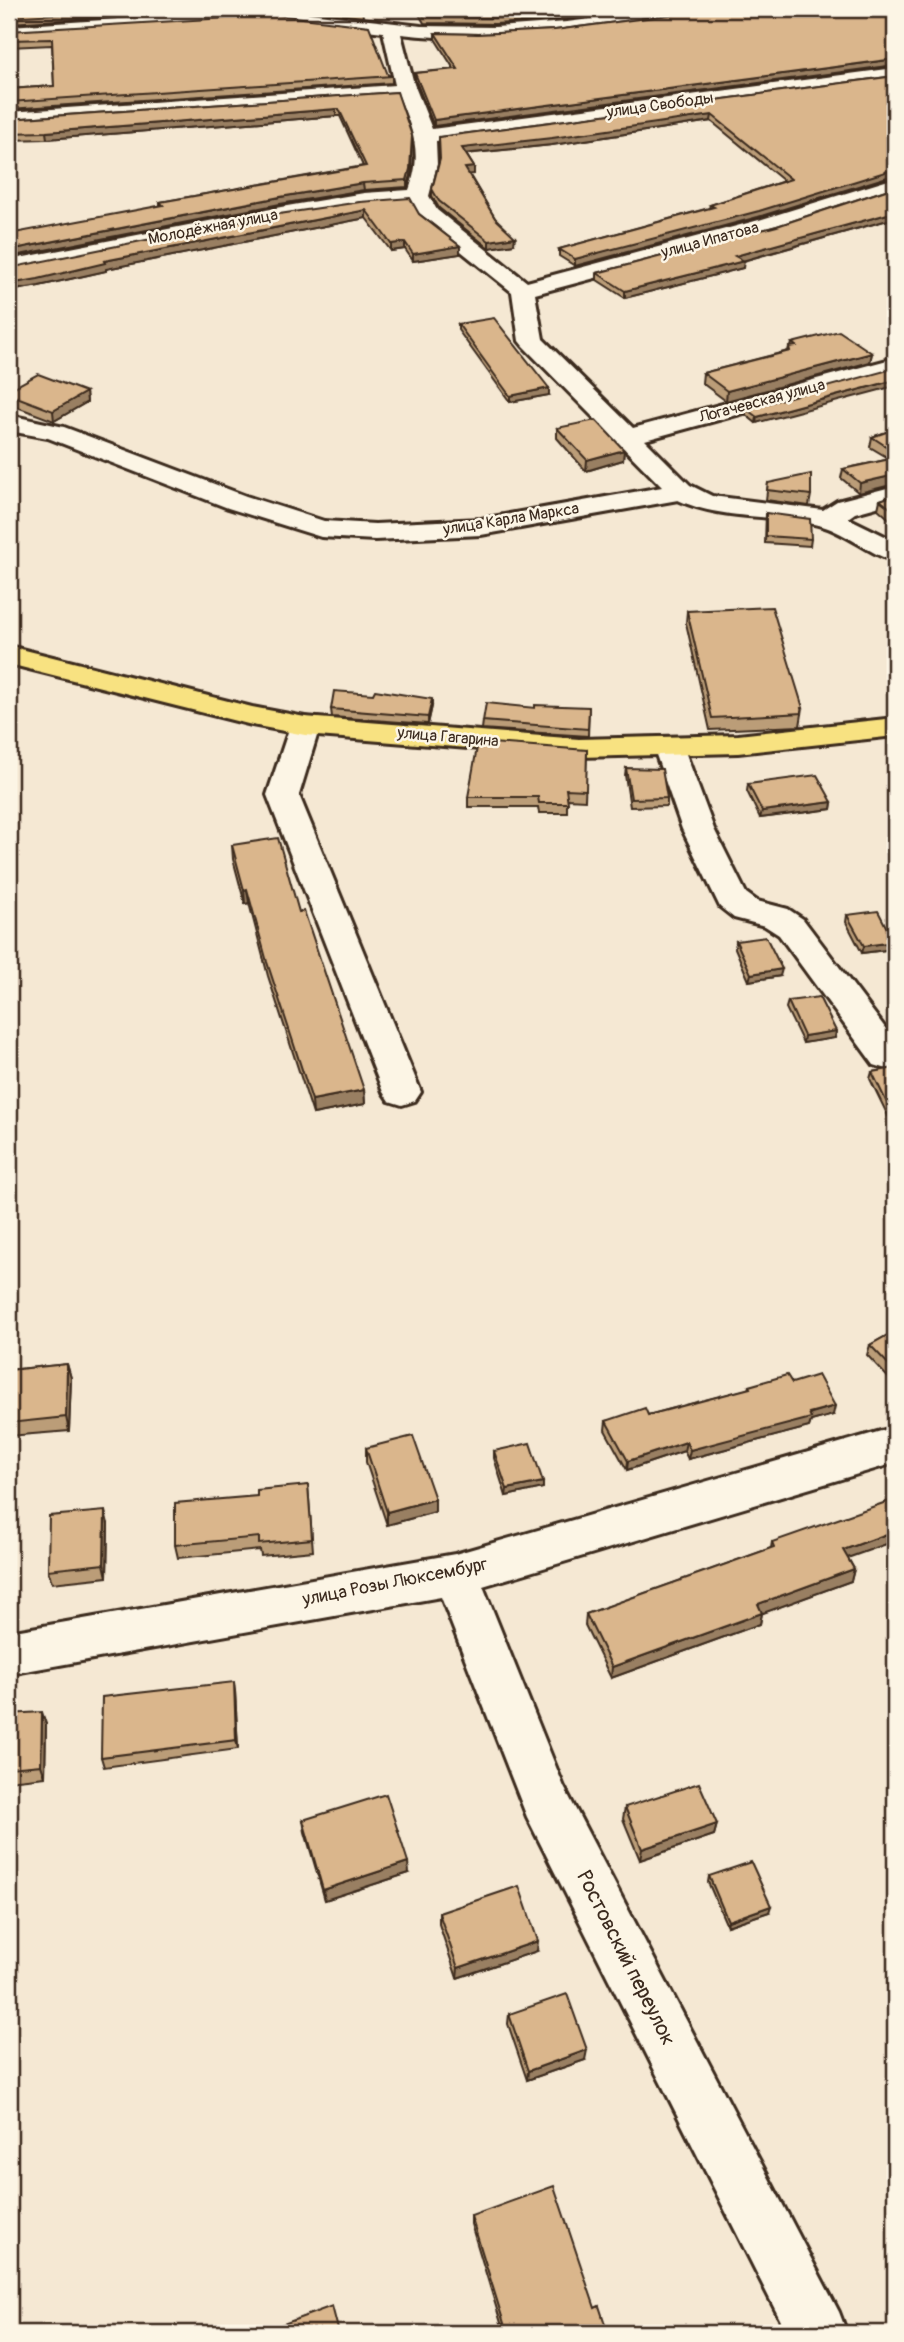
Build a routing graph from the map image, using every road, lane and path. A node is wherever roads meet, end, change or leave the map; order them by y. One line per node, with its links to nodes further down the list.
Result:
1 (707, 9): 3 (street)
2 (263, 11): 3 (street); 4 (street)
3 (391, 29): 6 (street)
4 (9, 30)
5 (895, 74): 8 (street, улица Свободы)
6 (406, 90): 7 (street); 8 (street)
7 (9, 118)
8 (426, 136): 10 (street)
9 (895, 184): 12 (street, улица Ипатова)
10 (418, 196): 11 (street, Молодёжная улица); 12 (street)
11 (9, 267)
12 (523, 290): 15 (street)
13 (895, 365): 15 (street, Логачевская улица)
14 (9, 423): 16 (street, улица Карла Маркса)
15 (629, 437): 16 (street)
16 (681, 491): 18 (street)
17 (895, 494): 18 (street)
18 (828, 519): 19 (street)
19 (895, 553)
20 (9, 654): 21 (main road, улица Гагарина)
21 (305, 726): 23 (main road, улица Гагарина); 25 (street)
22 (895, 727): 23 (main road, улица Гагарина)
23 (668, 746): 24 (street)
24 (887, 1056)
25 (402, 1092)
26 (895, 1445): 27 (street, улица Розы Люксембург)
27 (455, 1574): 28 (street, улица Розы Люксембург); 29 (street, Ростовский переулок)
28 (9, 1653)
29 (818, 2333)

